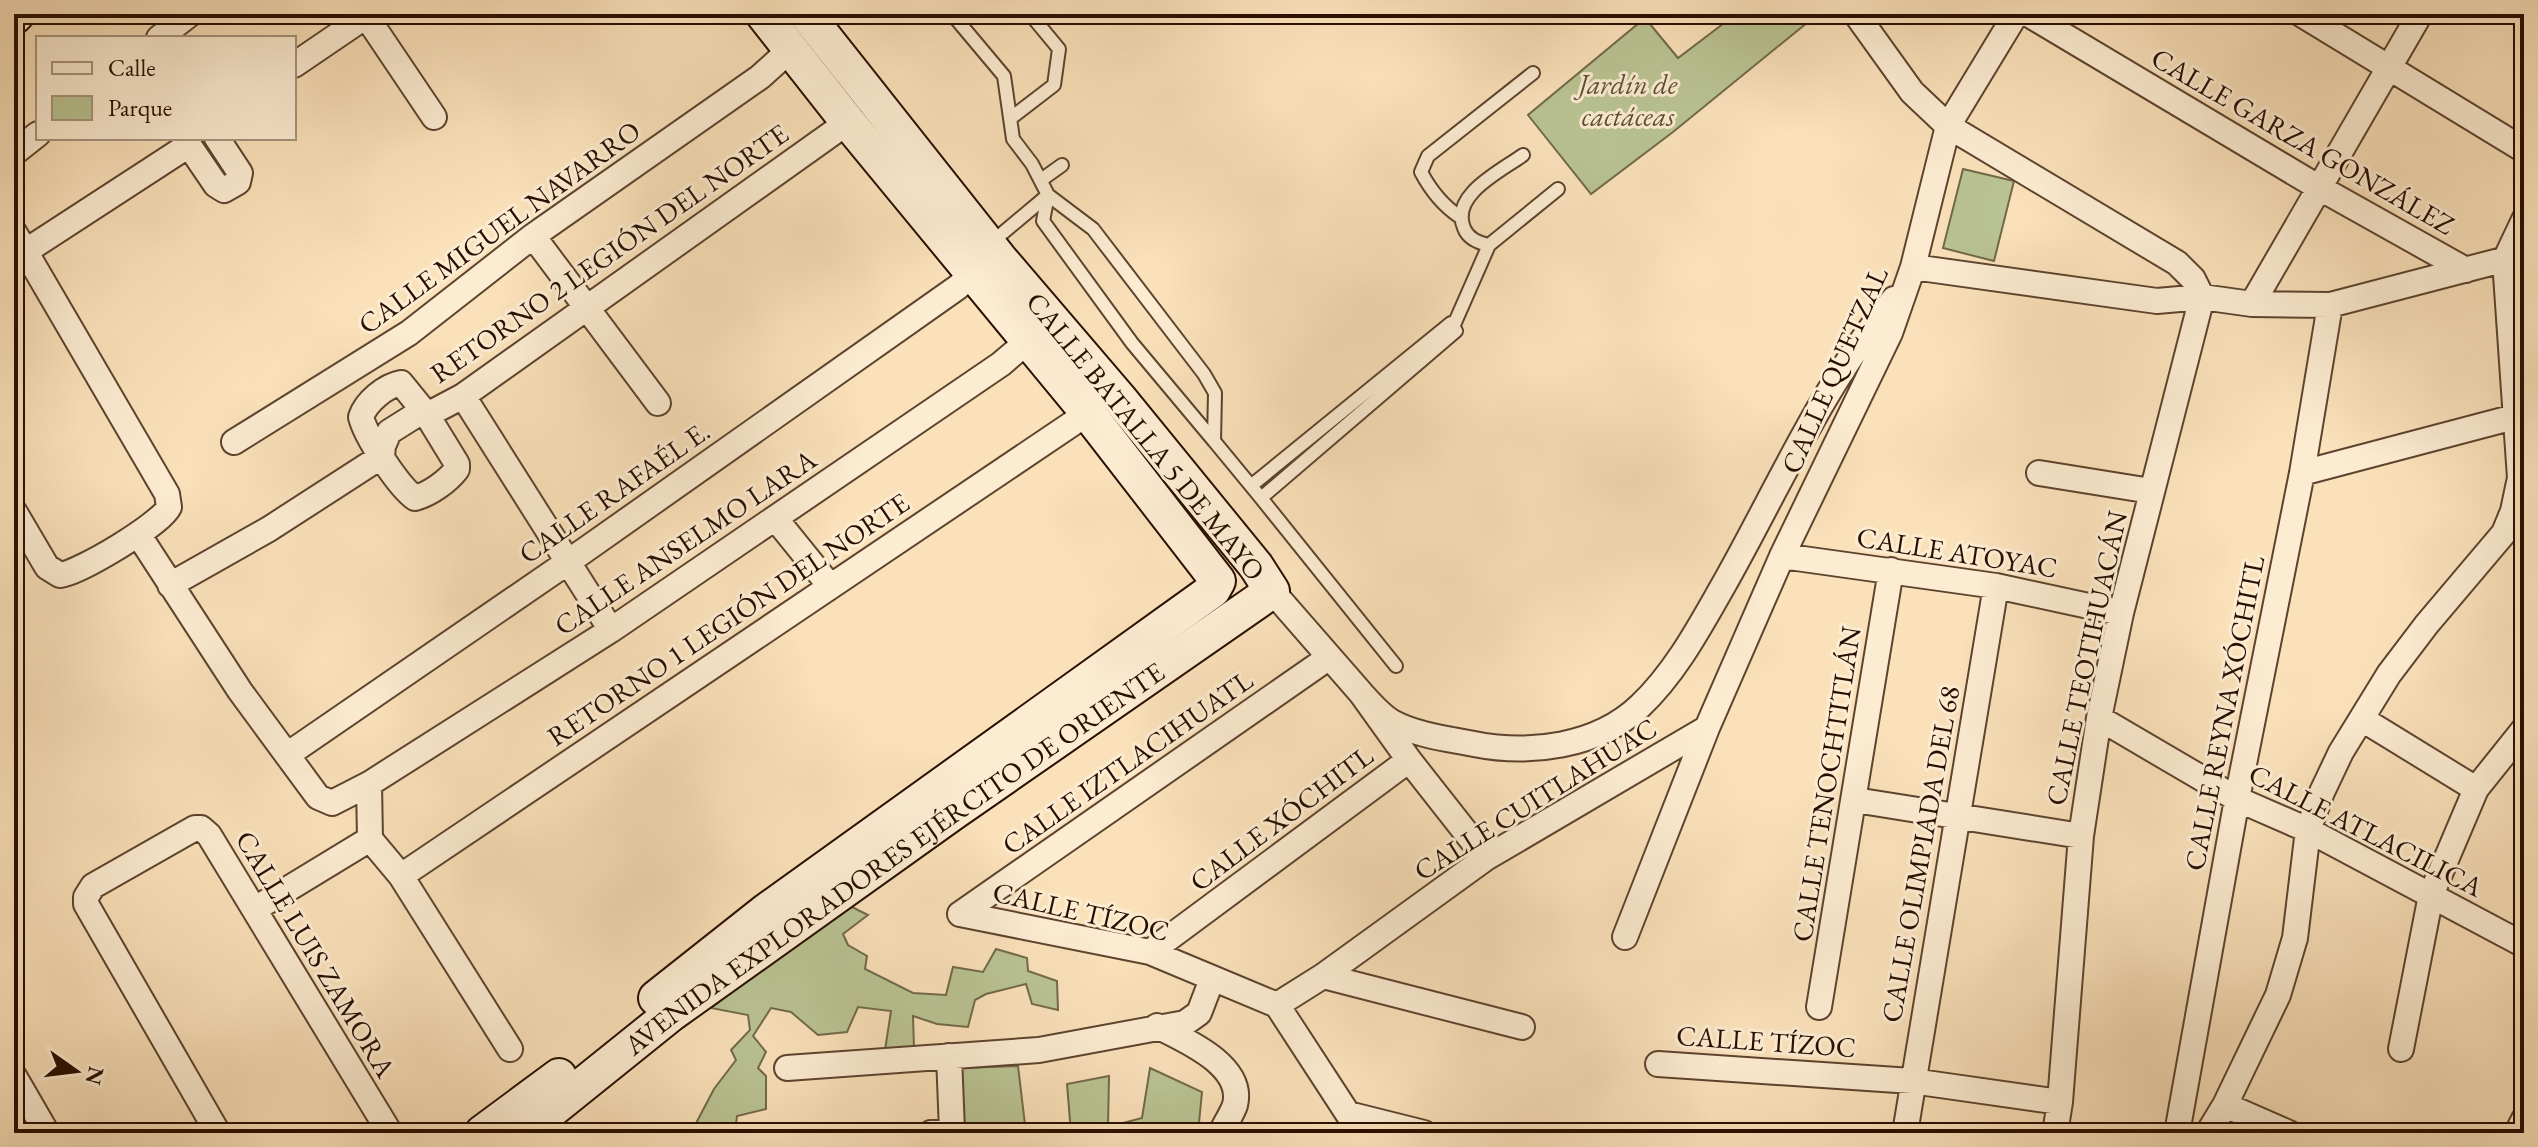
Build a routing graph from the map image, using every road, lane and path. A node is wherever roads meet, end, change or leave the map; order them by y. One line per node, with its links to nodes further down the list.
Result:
1 (190, 14): 12 (street)
2 (763, 14): 11 (street, CALLE BATALLA 5 DE MAYO)
3 (952, 14): 17 (lane)
4 (1030, 14): 17 (lane)
5 (1856, 14): 19 (street)
6 (2016, 14): 19 (street)
7 (2028, 14): 28 (street, CALLE GARZA GONZÁLEZ)
8 (2301, 14): 14 (street)
9 (2420, 14): 14 (street)
10 (367, 15): 13 (street); 16 (street)
11 (805, 31): 18 (street, CALLE BATALLA 5 DE MAYO); 33 (street, CALLE MIGUEL NAVARRO); 36 (street, CALLE BATALLA 5 DE MAYO)
12 (162, 36)
13 (296, 64)
14 (2388, 69): 23 (street); 28 (street)
15 (1533, 73): 31 (lane)
16 (434, 117)
17 (1011, 118): 27 (lane)
18 (848, 122): 36 (street, CALLE BATALLA 5 DE MAYO); 43 (street, RETORNO 2 LEGIÓN DEL NORTE)
19 (1948, 126): 39 (street); 40 (street)
20 (36, 136): 24 (street)
21 (218, 140): 22 (street)
22 (186, 142): 34 (street)
23 (2524, 150)
24 (14, 153)
25 (1523, 155): 31 (lane)
26 (1062, 165): 27 (lane)
27 (1041, 180): 30 (lane)
28 (2318, 187): 38 (street, CALLE GARZA GONZÁLEZ); 41 (street)
29 (1558, 189): 35 (lane)
30 (1048, 195): 36 (lane); 51 (lane); 51 (lane)
31 (1460, 217): 35 (lane)
32 (2524, 220): 37 (street)
33 (533, 236): 43 (street); 52 (street, CALLE MIGUEL NAVARRO)
34 (20, 242): 61 (street)
35 (1489, 245): 44 (lane)
36 (985, 257): 45 (street, CALLE BATALLA 5 DE MAYO); 63 (street, CALLE RAFAÉL E.); 69 (street, CALLE BATALLA 5 DE MAYO)
37 (2515, 257): 38 (street, CALLE QUETZAL); 50 (street)
38 (2466, 270): 42 (street, CALLE QUETZAL)
39 (1908, 278): 40 (street, CALLE QUETZAL); 62 (street, CALLE QUETZAL); 74 (street, CALLE CUITLAHUAC)
40 (2202, 297): 41 (street, CALLE QUETZAL); 57 (street, CALLE TEOTIHUACÁN)
41 (2252, 304): 42 (street, CALLE QUETZAL)
42 (2330, 305): 55 (street, CALLE REYNA XÓCHITL)
43 (588, 307): 46 (street, RETORNO 2 LEGIÓN DEL NORTE); 47 (street)
44 (1453, 327): 56 (lane); 58 (lane)
45 (1028, 341): 48 (street, CALLE BATALLA 5 DE MAYO); 60 (street, CALLE ANSELMO LARA)
46 (463, 396): 49 (street, RETORNO 2 LEGIÓN DEL NORTE); 63 (street)
47 (658, 403)
48 (1088, 413): 66 (street, RETORNO 1 LEGIÓN DEL NORTE); 68 (street, CALLE BATALLA 5 DE MAYO)
49 (427, 415): 53 (street, RETORNO 2 LEGIÓN DEL NORTE); 53 (street); 53 (street)
50 (2518, 416): 55 (street); 76 (street)
51 (1214, 441): 56 (lane)
52 (234, 442)
53 (382, 456): 65 (street, RETORNO 2 LEGIÓN DEL NORTE)
54 (2039, 473): 57 (street)
55 (2302, 473): 83 (street, CALLE REYNA XÓCHITL)
56 (1252, 485): 58 (lane)
57 (2151, 491): 70 (street, CALLE TEOTIHUACÁN)
58 (1261, 498): 73 (lane)
59 (14, 511): 61 (street)
60 (775, 518): 66 (street); 71 (street, CALLE ANSELMO LARA)
61 (138, 534): 65 (street)
62 (1782, 556): 64 (street, CALLE ATOYAC); 77 (street, CALLE QUETZAL)
63 (568, 562): 71 (street); 79 (street, CALLE RAFAÉL E.)
64 (1891, 570): 67 (street, CALLE ATOYAC); 84 (street, CALLE TENOCHTITLÁN)
65 (170, 585): 79 (street)
66 (830, 586): 90 (street, RETORNO 1 LEGIÓN DEL NORTE)
67 (1996, 586): 70 (street, CALLE ATOYAC); 85 (street, CALLE OLIMPIADA DEL 68)
68 (1213, 590): 99 (street, AVENIDA EXPLORADORES EJÉRCITO DE ORIENTE)
69 (1272, 591): 72 (street, CALLE BATALLA 5 DE MAYO); 99 (street, AVENIDA EXPLORADORES EJÉRCITO DE ORIENTE)
70 (2121, 613): 75 (street, CALLE TEOTIHUACÁN)
71 (611, 630): 81 (street, CALLE ANSELMO LARA)
72 (1328, 658): 74 (street, CALLE BATALLA 5 DE MAYO); 93 (street, CALLE IZTLACIHUATL)
73 (1396, 666)
74 (1361, 693): 80 (street, CALLE BATALLA 5 DE MAYO)
75 (2099, 718): 83 (street, CALLE ATLACILICA); 87 (street, CALLE TEOTIHUACÁN)
76 (2362, 719): 82 (street); 86 (street)
77 (1707, 728): 89 (street, CALLE CUITLAHUAC); 94 (street, CALLE QUETZAL)
78 (2524, 729): 82 (street)
79 (287, 755): 81 (street, CALLE ANSELMO LARA)
80 (1409, 760): 89 (street, CALLE BATALLA 5 DE MAYO); 96 (street, CALLE XÓCHITL)
81 (369, 784): 88 (street)
82 (2476, 789): 91 (street)
83 (2237, 799): 86 (street, CALLE ATLACILICA); 124 (street, CALLE REYNA XÓCHITL)
84 (1855, 800): 85 (street); 101 (street, CALLE TENOCHTITLÁN)
85 (1958, 816): 87 (street); 110 (street, CALLE OLIMPIADA DEL 68)
86 (2308, 830): 91 (street, CALLE ATLACILICA); 112 (street)
87 (2081, 836): 111 (street, CALLE TEOTIHUACÁN)
88 (370, 839): 90 (street); 92 (street)
89 (1486, 858): 97 (street, CALLE CUITLAHUAC)
90 (401, 876): 104 (street)
91 (2431, 895): 95 (street, CALLE ATLACILICA); 105 (street)
92 (255, 909): 115 (street, CALLE LUIS ZAMORA); 116 (street, CALLE LUIS ZAMORA)
93 (960, 914): 96 (street, CALLE TÍZOC)
94 (1625, 937)
95 (2524, 945)
96 (1150, 952): 98 (street, CALLE TÍZOC)
97 (1323, 976): 100 (street, CALLE CUITLAHUAC); 103 (street)
98 (1212, 979): 100 (street, CALLE TÍZOC); 102 (street)
99 (665, 1005): 117 (street, AVENIDA EXPLORADORES EJÉRCITO DE ORIENTE); 118 (street, AVENIDA EXPLORADORES EJÉRCITO DE ORIENTE)
100 (1277, 1005): 121 (street)
101 (1819, 1007)
102 (1157, 1026): 106 (street); 120 (street)
103 (1522, 1027)
104 (510, 1049)
105 (2401, 1049)
106 (949, 1056): 108 (street); 119 (street)
107 (1658, 1064): 110 (street, CALLE TÍZOC)
108 (787, 1068)
109 (14, 1076): 114 (street)
110 (1912, 1081): 111 (street, CALLE TÍZOC); 122 (street, CALLE OLIMPIADA DEL 68)
111 (2060, 1102): 123 (street, CALLE TEOTIHUACÁN)
112 (2225, 1105): 125 (street); 126 (street)
113 (2524, 1119): 127 (street)
114 (47, 1133)
115 (218, 1133)
116 (390, 1133)
117 (482, 1133)
118 (523, 1133)
119 (931, 1133)
120 (1221, 1133)
121 (1424, 1133)
122 (1905, 1133)
123 (2055, 1133)
124 (2177, 1133)
125 (2208, 1133)
126 (2289, 1133)
127 (2517, 1133)

